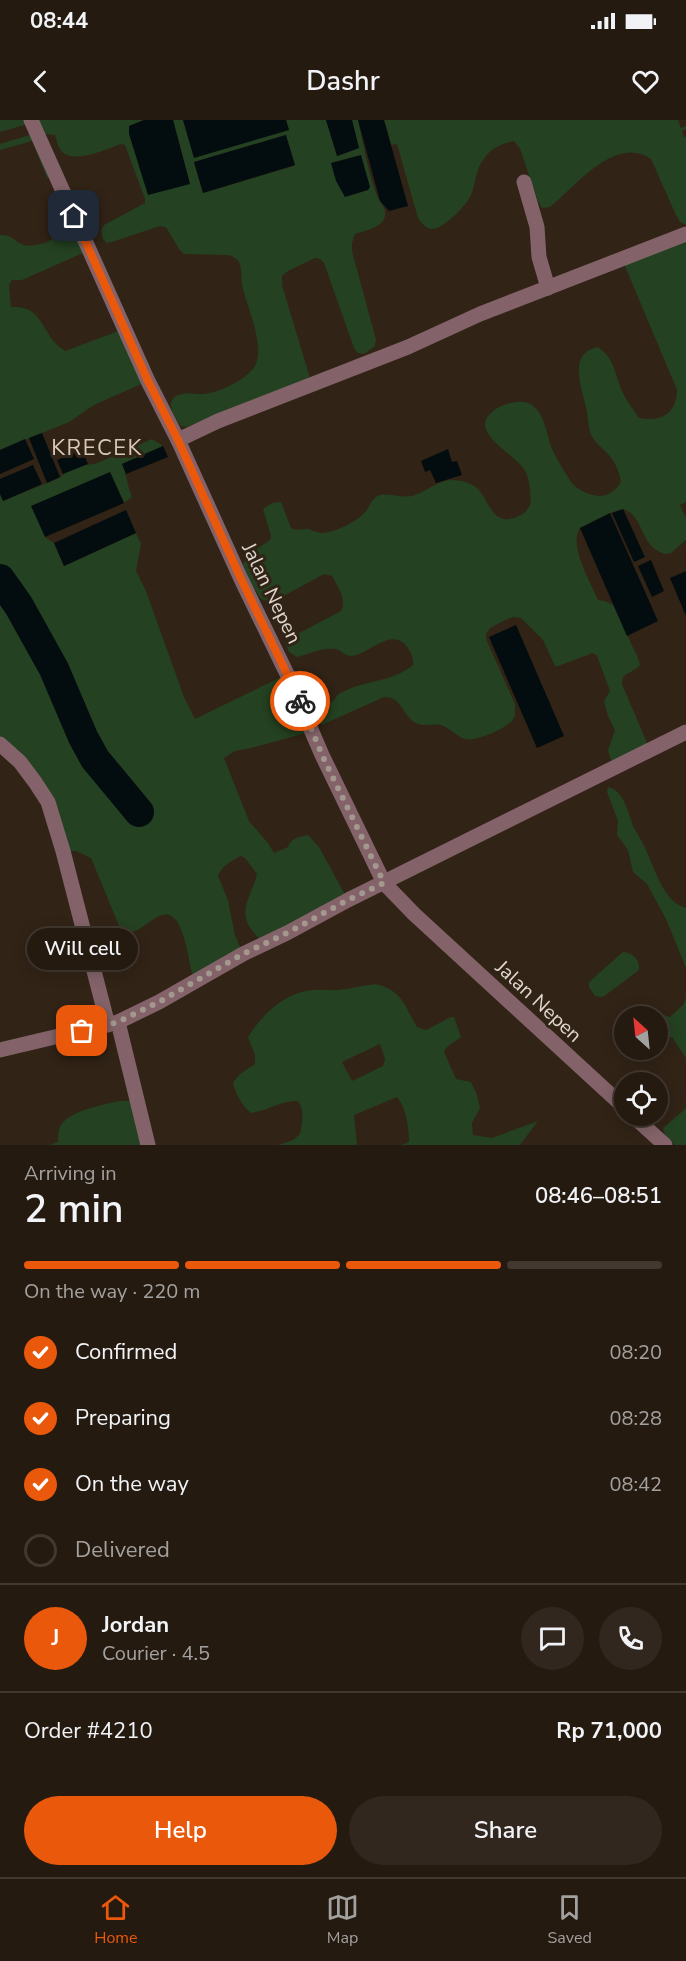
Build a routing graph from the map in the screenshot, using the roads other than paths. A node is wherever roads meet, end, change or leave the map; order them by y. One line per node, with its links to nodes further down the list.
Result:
1 (31, 120): 5 (street, Jalan Nepen)
2 (524, 182): 4 (street)
3 (686, 234): 4 (street)
4 (548, 288): 5 (street)
5 (178, 440): 8 (street, Jalan Nepen)
6 (686, 732): 8 (street)
7 (0, 744): 9 (street)
8 (384, 883): 9 (street); 11 (street, Jalan Nepen)
9 (113, 1023): 10 (street); 13 (street)
10 (0, 1050)
11 (614, 1098)
12 (644, 1126): 14 (street)
13 (148, 1145)
14 (665, 1145)

